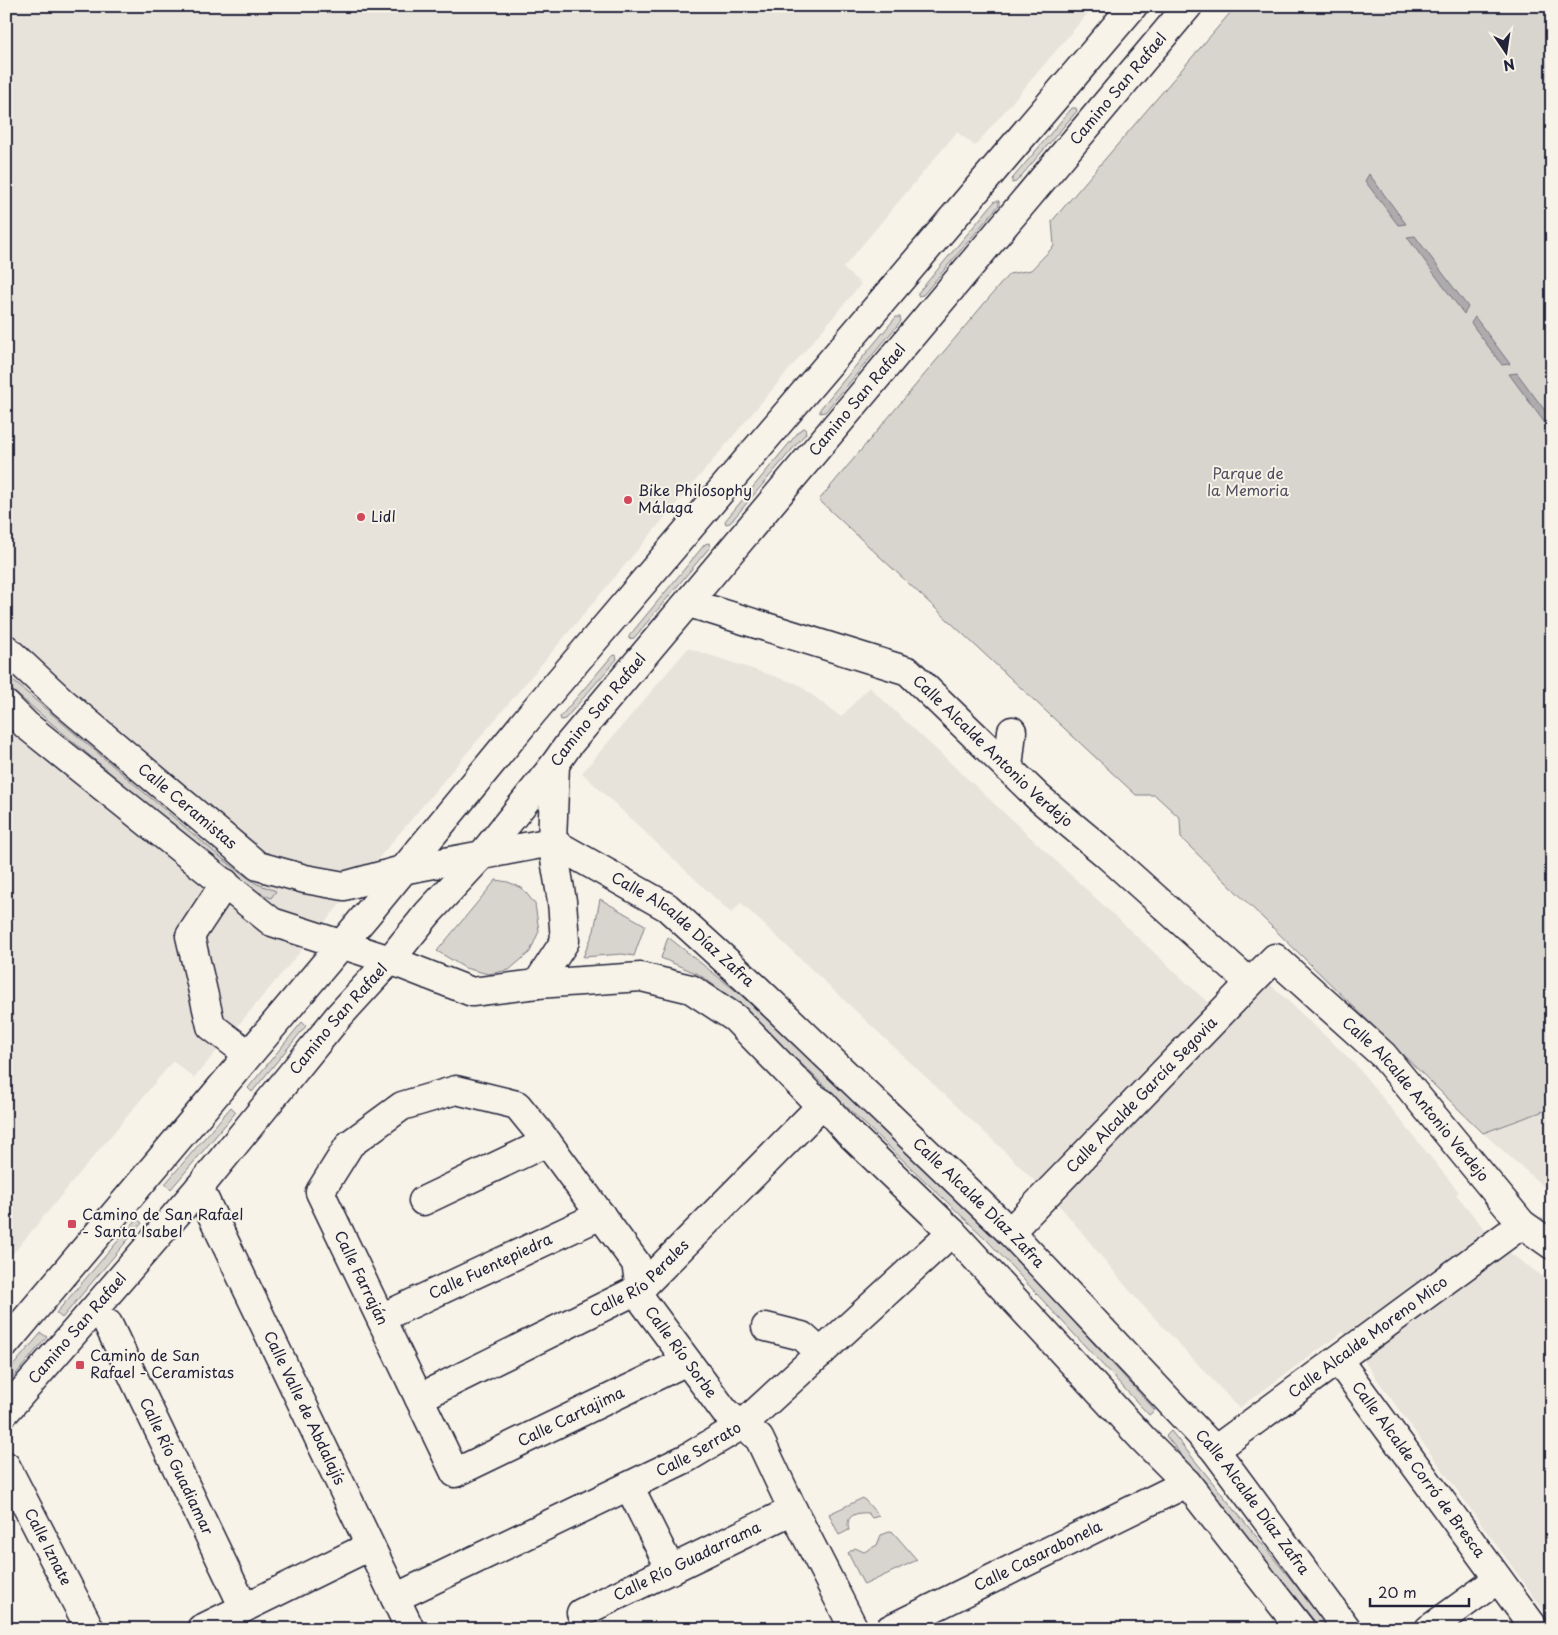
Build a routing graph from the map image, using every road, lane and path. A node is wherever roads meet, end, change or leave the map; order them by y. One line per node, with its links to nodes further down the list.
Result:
1 (1133, 6): 11 (main road)
2 (1188, 6): 3 (main road, Camino San Rafael)
3 (689, 602): 7 (main road, Camino San Rafael); 8 (main road, Calle Alcalde Antonio Verdejo)
4 (6, 649): 11 (main road, Calle Ceramistas)
5 (6, 705): 12 (main road)
6 (1012, 731): 8 (main road)
7 (555, 764): 9 (main road); 10 (main road, Camino San Rafael)
8 (1008, 768): 16 (main road, Calle Alcalde Antonio Verdejo)
9 (552, 842): 10 (main road, Calle Ceramistas); 17 (main road); 27 (main road, Calle Alcalde Díaz Zafra)
10 (482, 855): 11 (main road, Calle Ceramistas); 15 (main road, Camino San Rafael)
11 (402, 870): 13 (main road)
12 (225, 883): 13 (main road); 18 (main road)
13 (342, 944): 15 (main road); 18 (main road)
14 (1275, 958): 16 (main road, Calle Alcalde García Segovia); 25 (main road, Calle Alcalde Antonio Verdejo)
15 (390, 960): 17 (main road); 22 (main road, Camino San Rafael)
16 (1250, 983): 27 (main road, Calle Alcalde García Segovia)
17 (537, 984): 19 (main road)
18 (248, 1054): 33 (main road)
19 (823, 1104): 26 (main road); 29 (main road, Calle Río Perales)
20 (402, 1106): 21 (main road, Calle Río Sorbe); 30 (main road, Calle Farraján)
21 (547, 1142): 23 (main road); 24 (main road, Calle Río Sorbe)
22 (199, 1188): 38 (main road, Camino San Rafael); 46 (main road, Calle Valle de Abdalajís)
23 (423, 1201)
24 (601, 1215): 29 (main road, Calle Río Sorbe); 30 (main road, Calle Fuentepiedra)
25 (1522, 1224): 28 (main road, Calle Alcalde Antonio Verdejo); 35 (main road, Calle Alcalde Moreno Mico)
26 (952, 1232): 34 (main road, Calle Serrato); 43 (main road)
27 (1010, 1232): 40 (main road, Calle Alcalde Díaz Zafra)
28 (1552, 1245)
29 (641, 1288): 36 (main road, Calle Río Sorbe); 37 (main road, Calle Río Perales)
30 (381, 1318): 37 (main road, Calle Farraján)
31 (108, 1324): 50 (main road, Calle Río Guadiamar)
32 (766, 1327): 34 (main road)
33 (6, 1343)
34 (821, 1353): 39 (main road, Calle Serrato)
35 (1338, 1360): 40 (main road, Calle Alcalde Moreno Mico); 48 (main road, Calle Alcalde Corró de Bresca)
36 (687, 1361): 39 (main road, Calle Río Sorbe); 42 (main road, Calle Cartajima)
37 (418, 1398): 42 (main road, Calle Farraján)
38 (6, 1411)
39 (742, 1425): 44 (main road, Calle Serrato); 45 (main road, Calle Río Sorbe)
40 (1215, 1450): 58 (main road, Calle Alcalde Díaz Zafra)
41 (6, 1466): 52 (main road, Calle Iznate)
42 (455, 1473)
43 (1186, 1483): 56 (main road, Calle Casarabonela); 57 (main road)
44 (629, 1486): 47 (main road); 49 (main road, Calle Serrato)
45 (793, 1510): 47 (main road, Calle Río Guadarrama); 55 (main road, Calle Río Sorbe)
46 (370, 1546): 49 (main road, Calle Valle de Abdalajís); 50 (main road)
47 (670, 1570): 51 (main road, Calle Río Guadarrama)
48 (1498, 1579): 59 (main road); 60 (main road, Calle Alcalde Corró de Bresca)
49 (395, 1598): 54 (main road, Calle Valle de Abdalajís)
50 (244, 1608): 53 (main road)
51 (581, 1613)
52 (90, 1629)
53 (201, 1629)
54 (410, 1629)
55 (854, 1629)
56 (890, 1629)
57 (1301, 1629)
58 (1347, 1629)
59 (1429, 1629)
60 (1534, 1629)

